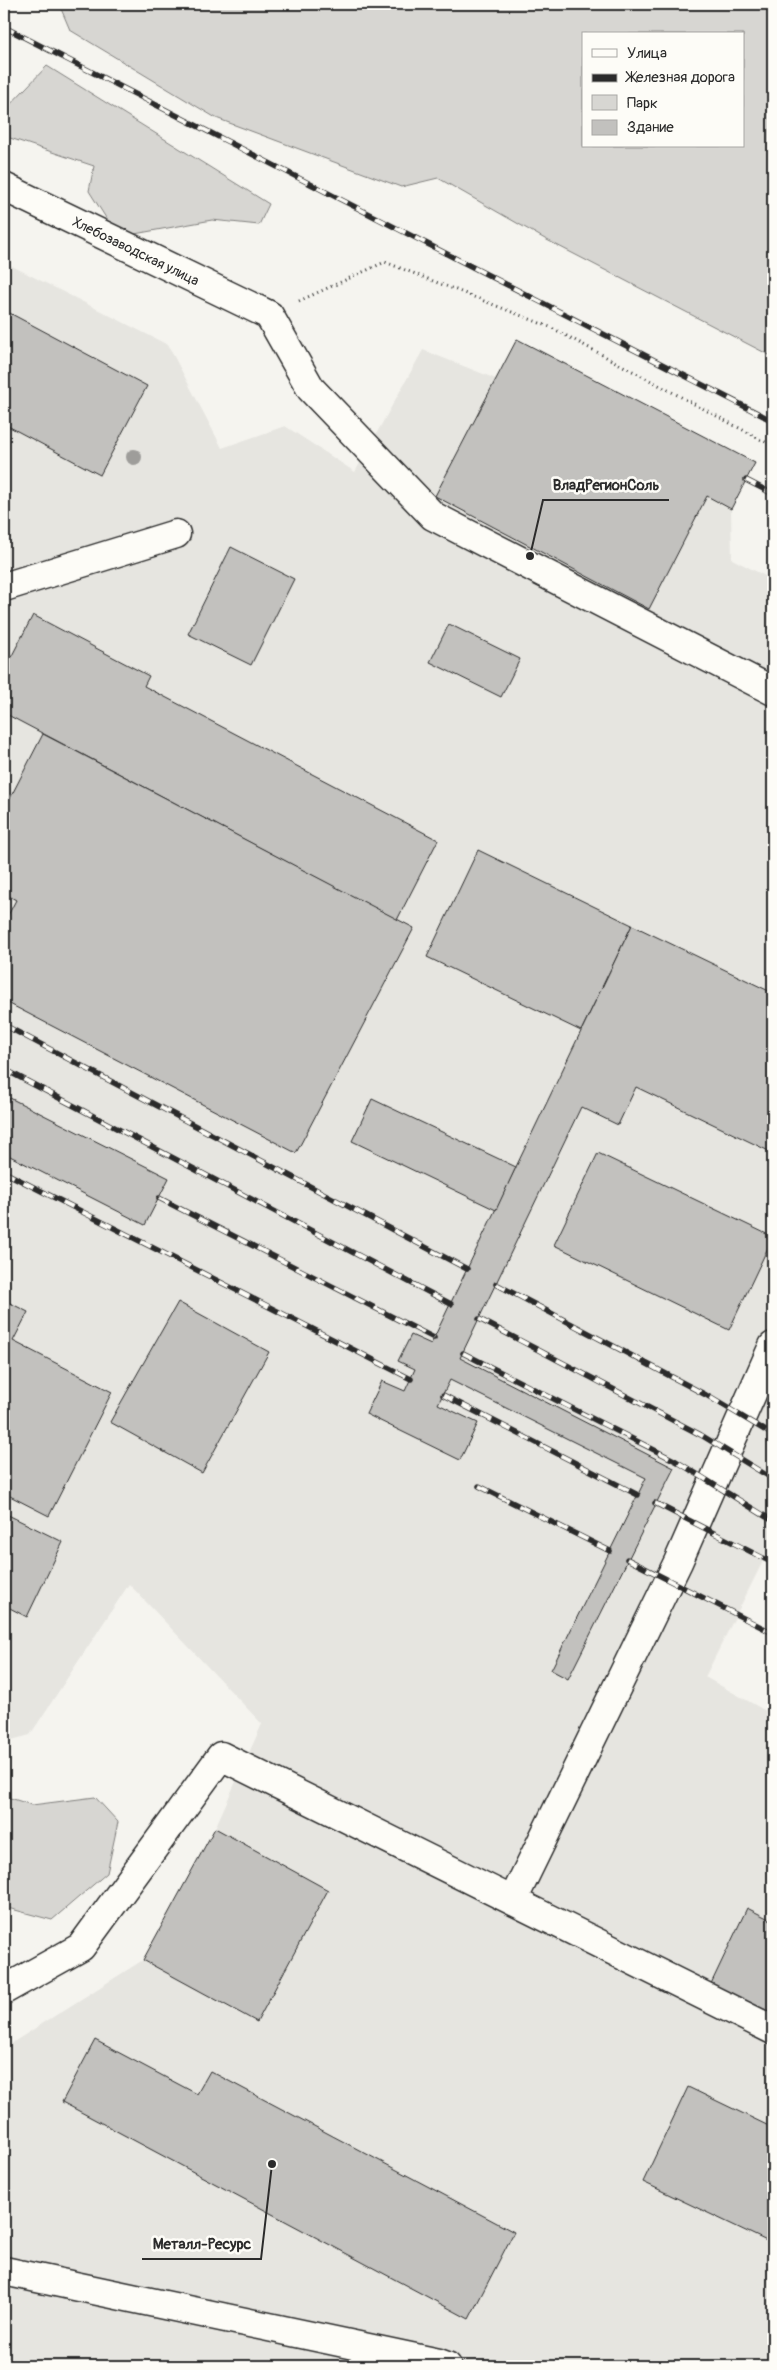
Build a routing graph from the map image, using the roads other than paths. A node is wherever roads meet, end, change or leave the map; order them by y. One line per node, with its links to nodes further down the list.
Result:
1 (4, 188): 4 (street, Хлебозаводская улица)
2 (176, 534): 3 (street)
3 (4, 587)
4 (773, 691)
5 (773, 1346): 6 (street)
6 (513, 1900): 7 (street); 8 (street)
7 (4, 1990)
8 (773, 2030)
9 (4, 2271): 10 (street)
10 (447, 2366)

